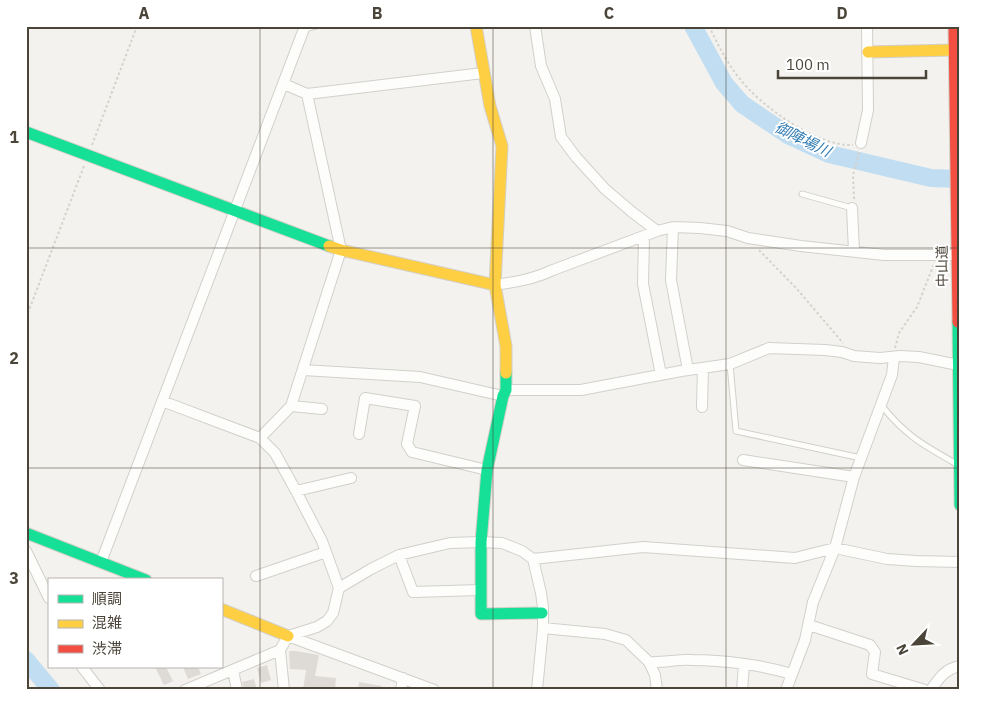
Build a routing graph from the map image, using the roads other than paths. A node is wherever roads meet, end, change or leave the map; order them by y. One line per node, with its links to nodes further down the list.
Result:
1 (316, 26): 6 (lane)
2 (476, 26): 9 (main road)
3 (535, 26): 18 (street)
4 (868, 26): 8 (street)
5 (954, 26): 7 (main road, 中山道)
6 (304, 28): 10 (street)
7 (954, 50): 8 (main road); 22 (main road, 中山道)
8 (868, 52): 13 (street)
9 (483, 73): 11 (street); 23 (main road)
10 (284, 84): 11 (street); 16 (street)
11 (307, 94): 20 (street)
12 (26, 132): 16 (main road)
13 (860, 147)
14 (802, 194): 15 (lane)
15 (852, 208): 21 (street)
16 (236, 210): 20 (main road); 32 (street)
17 (673, 227): 18 (street); 21 (street); 29 (street)
18 (657, 230): 19 (street)
19 (644, 236): 23 (street); 30 (street)
20 (341, 250): 23 (main road); 28 (street)
21 (854, 251): 22 (street)
22 (958, 255): 26 (main road, 中山道)
23 (495, 285): 31 (main road)
24 (894, 357): 25 (street); 26 (street); 33 (street)
25 (730, 364): 27 (street); 39 (lane)
26 (958, 365): 41 (main road, 中山道)
27 (703, 368): 29 (street); 35 (street)
28 (303, 370): 31 (street); 34 (street)
29 (688, 370): 30 (street)
30 (661, 375): 31 (street)
31 (504, 393): 42 (main road)
32 (162, 401): 38 (street); 54 (street)
33 (881, 405): 39 (street); 41 (lane)
34 (291, 406): 36 (street); 38 (street)
35 (702, 407)
36 (322, 409)
37 (360, 434): 42 (street)
38 (260, 438): 45 (street)
39 (861, 458): 44 (street)
40 (743, 460): 44 (street)
41 (960, 466): 46 (main road, 中山道)
42 (487, 470): 48 (main road)
43 (351, 478): 45 (street)
44 (854, 478): 49 (street)
45 (296, 490): 51 (street)
46 (960, 505)
47 (26, 533): 54 (main road)
48 (481, 542): 52 (street); 53 (street); 59 (main road)
49 (835, 548): 53 (street); 55 (street); 63 (street)
50 (26, 551): 60 (street)
51 (326, 552): 56 (street); 58 (street)
52 (399, 555): 58 (street); 59 (street)
53 (533, 560): 62 (street)
54 (101, 562): 57 (main road)
55 (960, 562)
56 (256, 576)
57 (141, 578)
58 (339, 588): 65 (street)
59 (481, 590): 62 (main road)
60 (48, 596)
61 (222, 609): 65 (main road)
62 (542, 613): 64 (street)
63 (809, 625): 72 (street); 84 (street)
64 (543, 628): 67 (street); 80 (street)
65 (288, 636): 66 (street); 73 (street)
66 (280, 650): 71 (street); 77 (street)
67 (649, 662): 68 (street); 81 (street)
68 (744, 665): 72 (street); 82 (street)
69 (960, 666): 85 (street)
70 (83, 668): 74 (street)
71 (233, 670): 75 (street); 76 (street)
72 (792, 674): 83 (street)
73 (403, 678): 78 (street); 79 (street)
74 (100, 690)
75 (185, 690)
76 (237, 690)
77 (284, 690)
78 (402, 690)
79 (434, 690)
80 (537, 690)
81 (657, 690)
82 (742, 690)
83 (786, 690)
84 (925, 690)
85 (931, 690)

